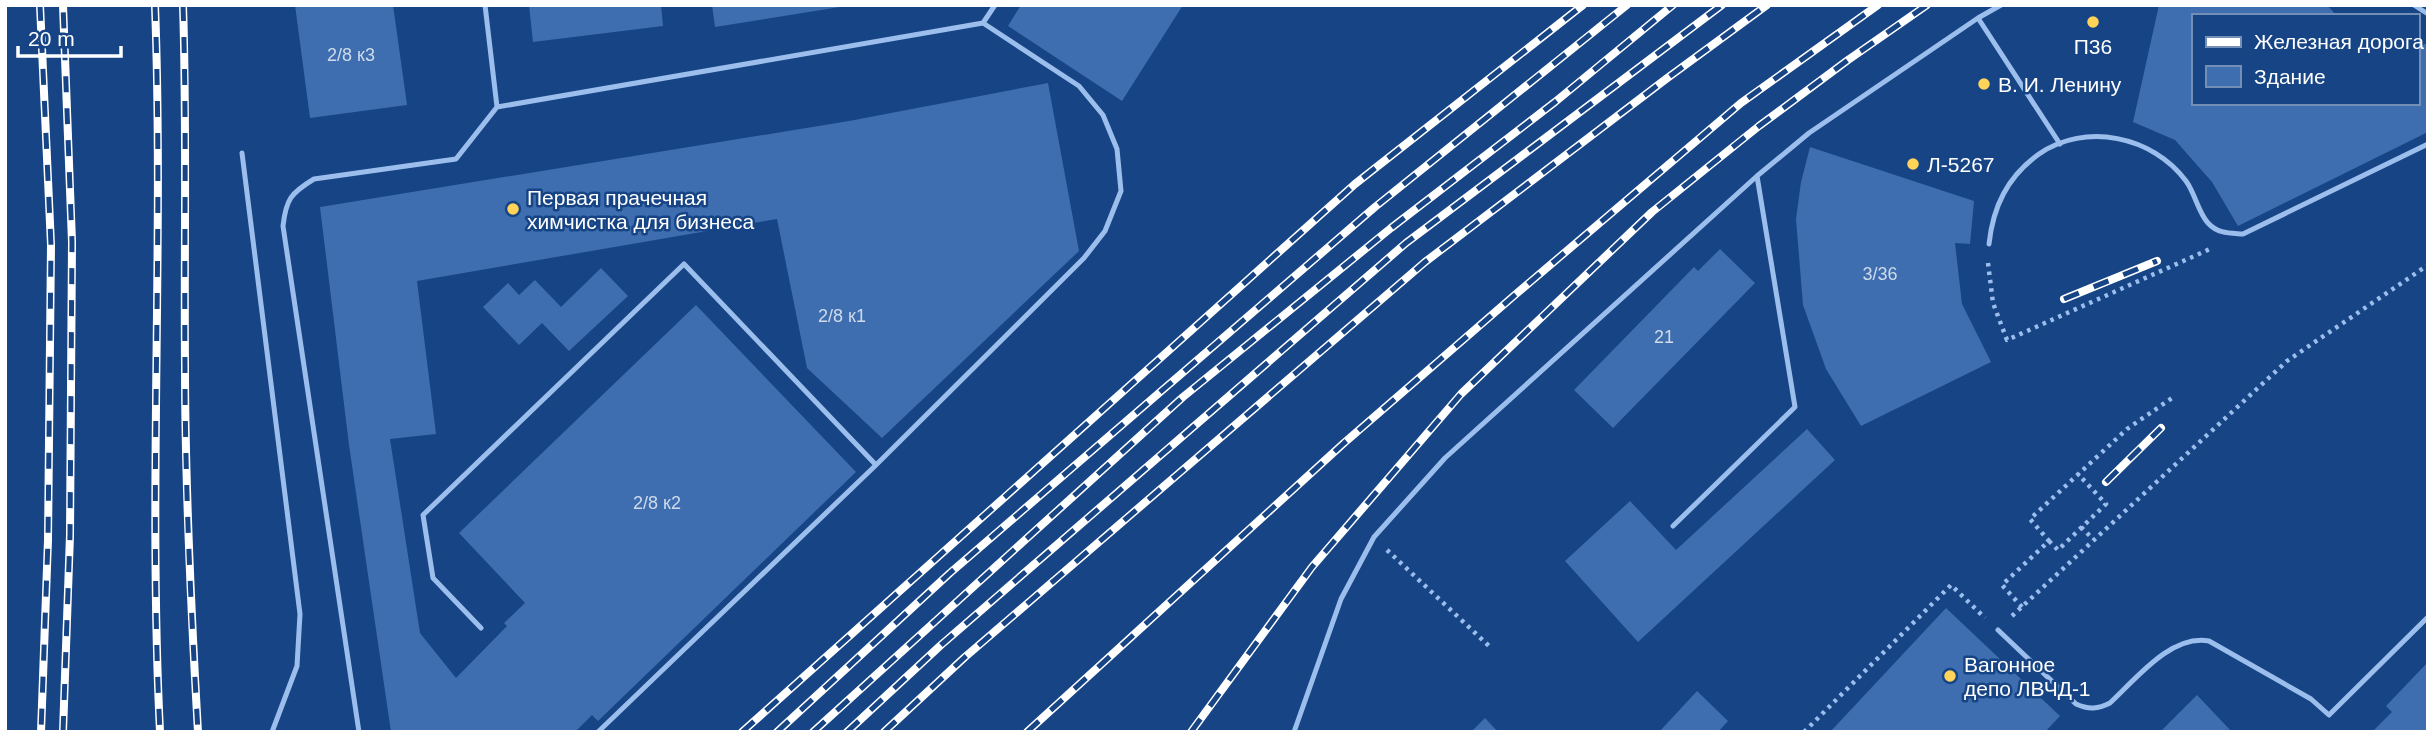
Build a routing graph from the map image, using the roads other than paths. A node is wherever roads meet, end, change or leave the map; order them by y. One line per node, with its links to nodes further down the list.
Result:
1 (485, 5): 8 (lane)
2 (995, 5): 7 (lane)
3 (2001, 5): 6 (lane)
4 (2414, 5): 5 (lane)
5 (2428, 14)
6 (1978, 18): 9 (lane); 12 (lane)
7 (983, 23): 8 (lane); 14 (lane)
8 (497, 107): 20 (lane)
9 (2060, 144): 10 (lane); 13 (lane)
10 (2428, 144)
11 (243, 153): 19 (lane)
12 (1756, 176): 15 (lane); 22 (lane)
13 (1989, 244)
14 (876, 465): 17 (lane); 21 (lane)
15 (1673, 526)
16 (2428, 617): 18 (lane)
17 (481, 628)
18 (1998, 630)
19 (272, 732)
20 (359, 732)
21 (598, 732)
22 (1294, 732)

